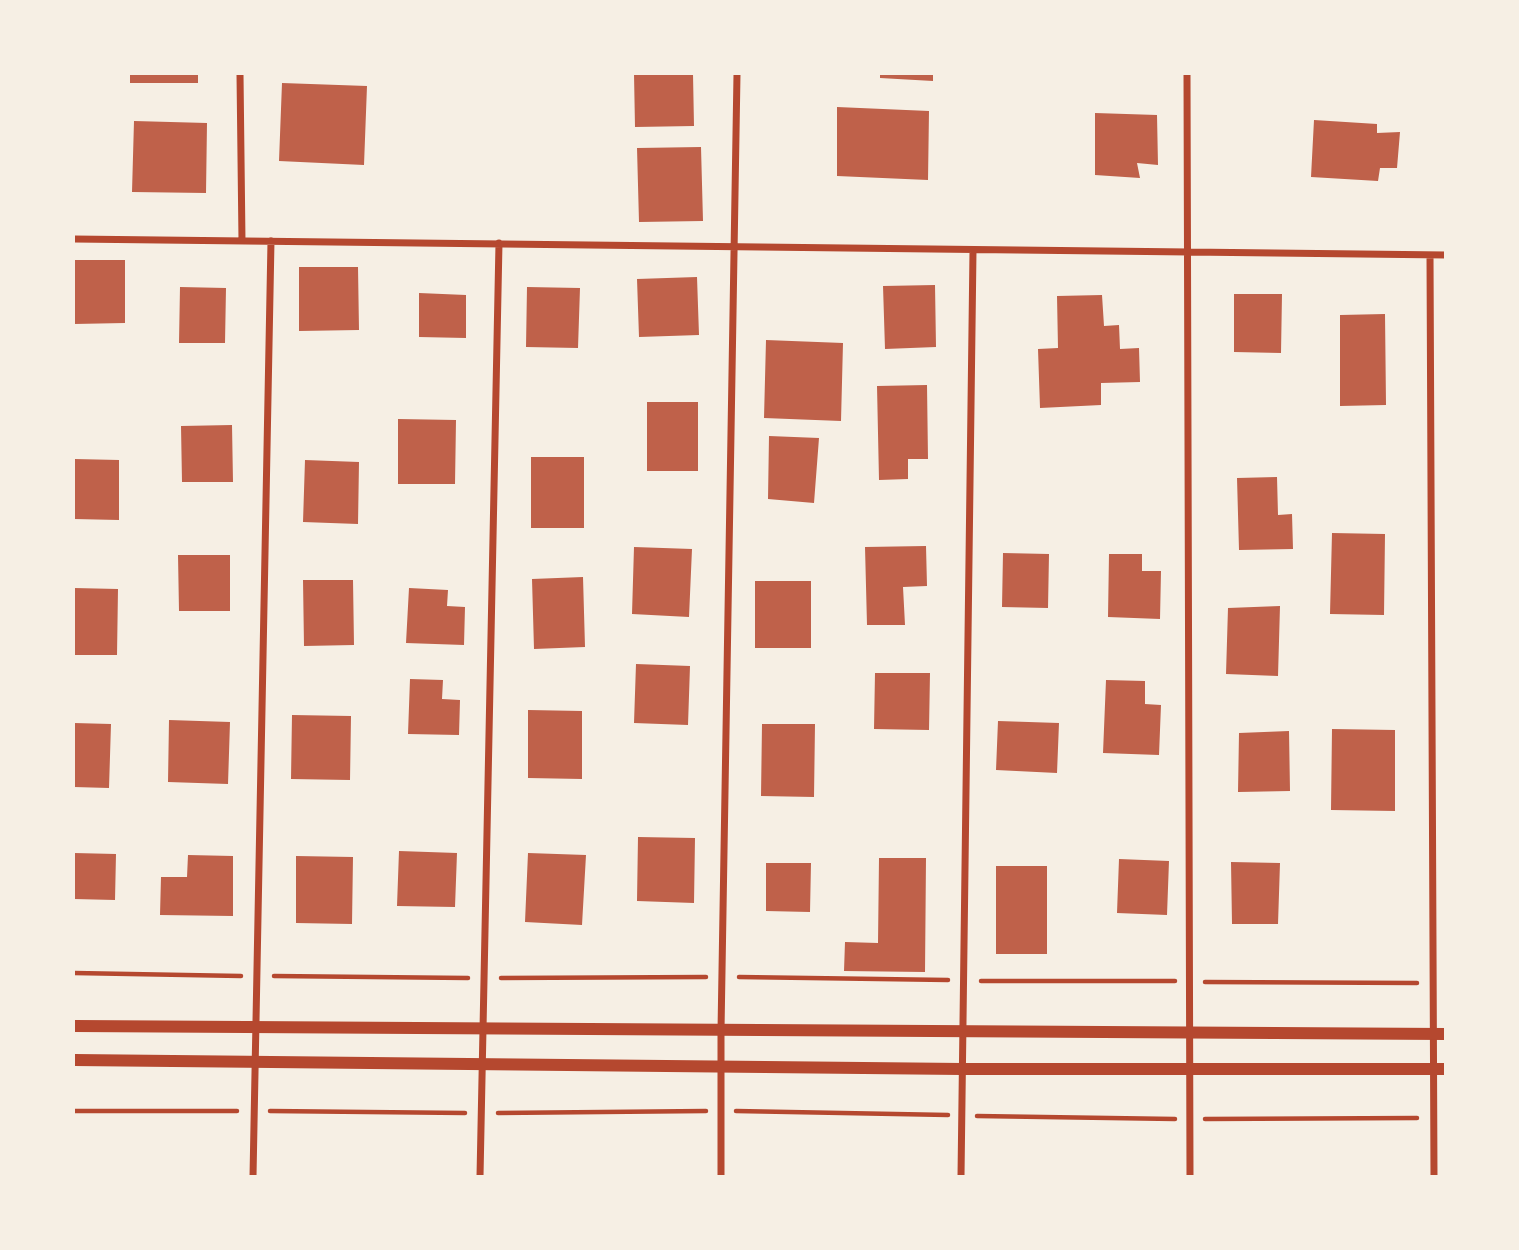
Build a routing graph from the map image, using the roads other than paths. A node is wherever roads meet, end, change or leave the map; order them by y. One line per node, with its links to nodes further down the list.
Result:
1 (240, 74): 5 (street)
2 (737, 74): 8 (street)
3 (1187, 74): 10 (street)
4 (74, 239): 5 (street)
5 (242, 241): 6 (street)
6 (271, 241): 7 (street); 14 (street)
7 (499, 243): 8 (street); 15 (street)
8 (735, 246): 9 (street); 16 (street)
9 (972, 251): 10 (street); 17 (street)
10 (1186, 251): 11 (street); 18 (street)
11 (1430, 255): 12 (street); 19 (street)
12 (1446, 255)
13 (74, 1026): 14 (street)
14 (256, 1027): 15 (street); 21 (street)
15 (483, 1028): 16 (street); 22 (street)
16 (721, 1030): 17 (street); 23 (street)
17 (963, 1031): 18 (street); 24 (street)
18 (1189, 1032): 19 (street); 25 (street)
19 (1439, 1034): 26 (street)
20 (74, 1060): 21 (street)
21 (255, 1060): 22 (street); 27 (street)
22 (482, 1062): 23 (street); 28 (street)
23 (721, 1065): 24 (street); 29 (street)
24 (962, 1069): 25 (street); 30 (street)
25 (1190, 1069): 26 (street); 31 (street)
26 (1439, 1069): 32 (street)
27 (253, 1177)
28 (480, 1177)
29 (721, 1177)
30 (961, 1177)
31 (1190, 1177)
32 (1434, 1177)

